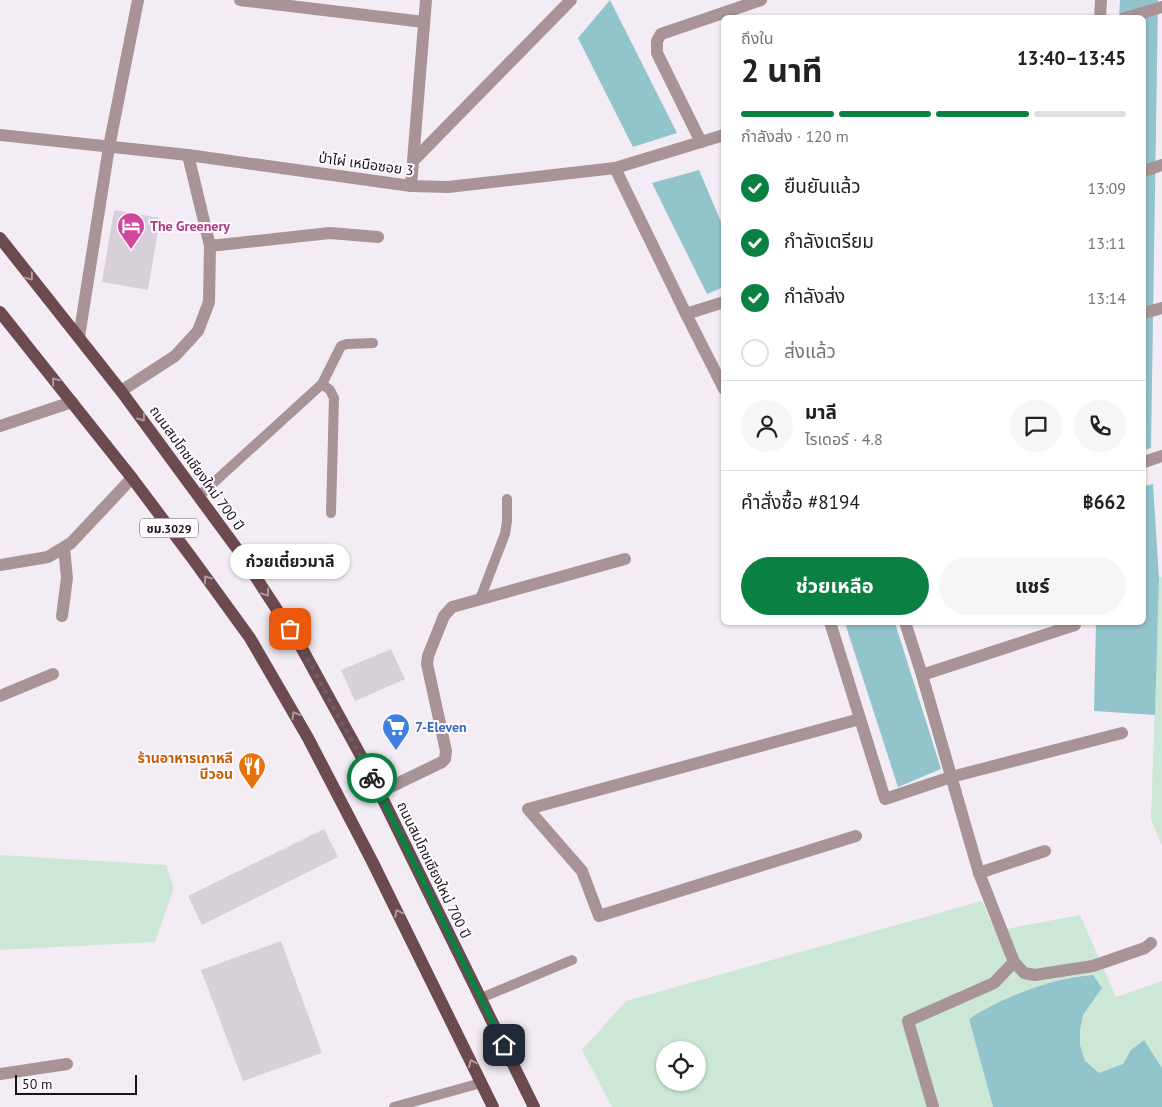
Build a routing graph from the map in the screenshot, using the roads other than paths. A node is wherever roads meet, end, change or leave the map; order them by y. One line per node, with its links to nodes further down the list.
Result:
1 (138, 0): 16 (street)
2 (240, 0): 12 (street)
3 (426, 0): 12 (street)
4 (571, 0): 18 (street)
5 (718, 0): 9 (street)
6 (761, 0): 9 (street)
7 (1101, 0): 10 (street)
8 (1162, 7): 11 (street)
9 (723, 12): 15 (street)
10 (1100, 15)
11 (1135, 15)
12 (424, 22): 18 (street)
13 (0, 135): 16 (street, ป่าไผ่ เหนือซอย 3)
14 (721, 137): 15 (street, ป่าไผ่ เหนือซอย 3)
15 (701, 142): 20 (street, ป่าไผ่ เหนือซอย 3)
16 (109, 147): 17 (street, ป่าไผ่ เหนือซอย 3); 31 (street)
17 (188, 155): 22 (street, ป่าไผ่ เหนือซอย 3); 25 (street)
18 (413, 161): 22 (street)
19 (1162, 166): 21 (street)
20 (615, 168): 22 (street, ป่าไผ่ เหนือซอย 3); 30 (street)
21 (1146, 170)
22 (411, 186)
23 (378, 237): 25 (street)
24 (0, 238): 31 (main road, ถนนสมโภชเชียงใหม่ 700 ปี / ชม.3029, one-way to 31)
25 (210, 246): 35 (street)
26 (721, 303): 30 (street)
27 (1162, 308): 29 (street)
28 (0, 312): 36 (main road, ชม.3029, one-way to 28)
29 (1146, 313)
30 (686, 314): 33 (street)
31 (79, 337): 35 (main road, ถนนสมโภชเชียงใหม่ 700 ปี / ชม.3029)
32 (373, 343): 34 (lane)
33 (721, 383)
34 (322, 384): 41 (lane); 43 (lane)
35 (121, 391): 41 (main road, ถนนสมโภชเชียงใหม่ 700 ปี / ชม.3029, one-way to 41)
36 (72, 402): 37 (street); 40 (main road, ชม.3029)
37 (0, 426)
38 (1162, 456): 39 (street)
39 (1146, 461)
40 (132, 478): 44 (street); 68 (main road, ชม.3029, one-way to 40)
41 (198, 496): 58 (main road, ถนนสมโภชเชียงใหม่ 700 ปี / ชม.3029, one-way to 58)
42 (507, 499): 47 (lane)
43 (331, 513)
44 (64, 548): 46 (street); 48 (street)
45 (625, 559): 47 (street)
46 (0, 564)
47 (480, 599): 58 (street)
48 (62, 616)
49 (831, 625): 55 (street)
50 (906, 625): 53 (street)
51 (1075, 625): 53 (street)
52 (53, 674): 54 (street)
53 (922, 674): 57 (street)
54 (0, 696)
55 (860, 719): 57 (street); 59 (street)
56 (1122, 733): 57 (street)
57 (951, 777): 61 (street)
58 (380, 792): 65 (main road, ถนนสมโภชเชียงใหม่ 700 ปี / ชม.3029)
59 (856, 836)
60 (1045, 851): 61 (street)
61 (979, 873): 64 (street)
62 (1151, 943): 64 (street)
63 (572, 960): 65 (lane)
64 (1014, 962): 72 (street)
65 (481, 998): 71 (main road, ถนนสมโภชเชียงใหม่ 700 ปี / ชม.3029)
66 (67, 1064): 67 (street)
67 (0, 1074)
68 (481, 1083): 69 (lane); 70 (main road, ชม.3029)
69 (394, 1107)
70 (493, 1107)
71 (534, 1107)
72 (933, 1107)

